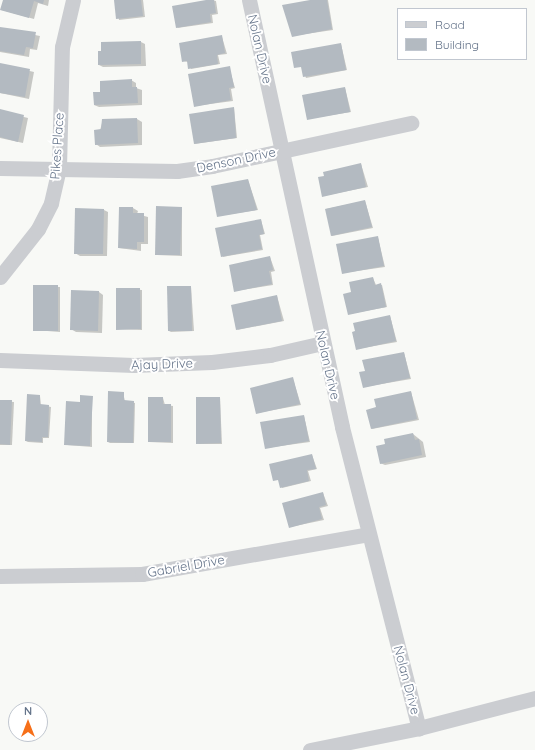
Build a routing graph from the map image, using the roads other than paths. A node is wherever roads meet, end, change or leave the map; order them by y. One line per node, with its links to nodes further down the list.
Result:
1 (73, 0): 6 (street, Pikes Place)
2 (249, 0): 4 (street, Nolan Drive)
3 (411, 123): 4 (street, Denson Drive)
4 (282, 150): 6 (street, Denson Drive); 8 (street, Nolan Drive)
5 (0, 168): 6 (street, Denson Drive)
6 (58, 168): 7 (street, Pikes Place)
7 (0, 277)
8 (323, 343): 9 (street, Ajay Drive); 10 (street, Nolan Drive)
9 (0, 360)
10 (369, 534): 11 (street, Gabriel Drive); 13 (street, Nolan Drive)
11 (0, 576)
12 (535, 698): 13 (street)
13 (419, 728): 14 (street)
14 (310, 750)

